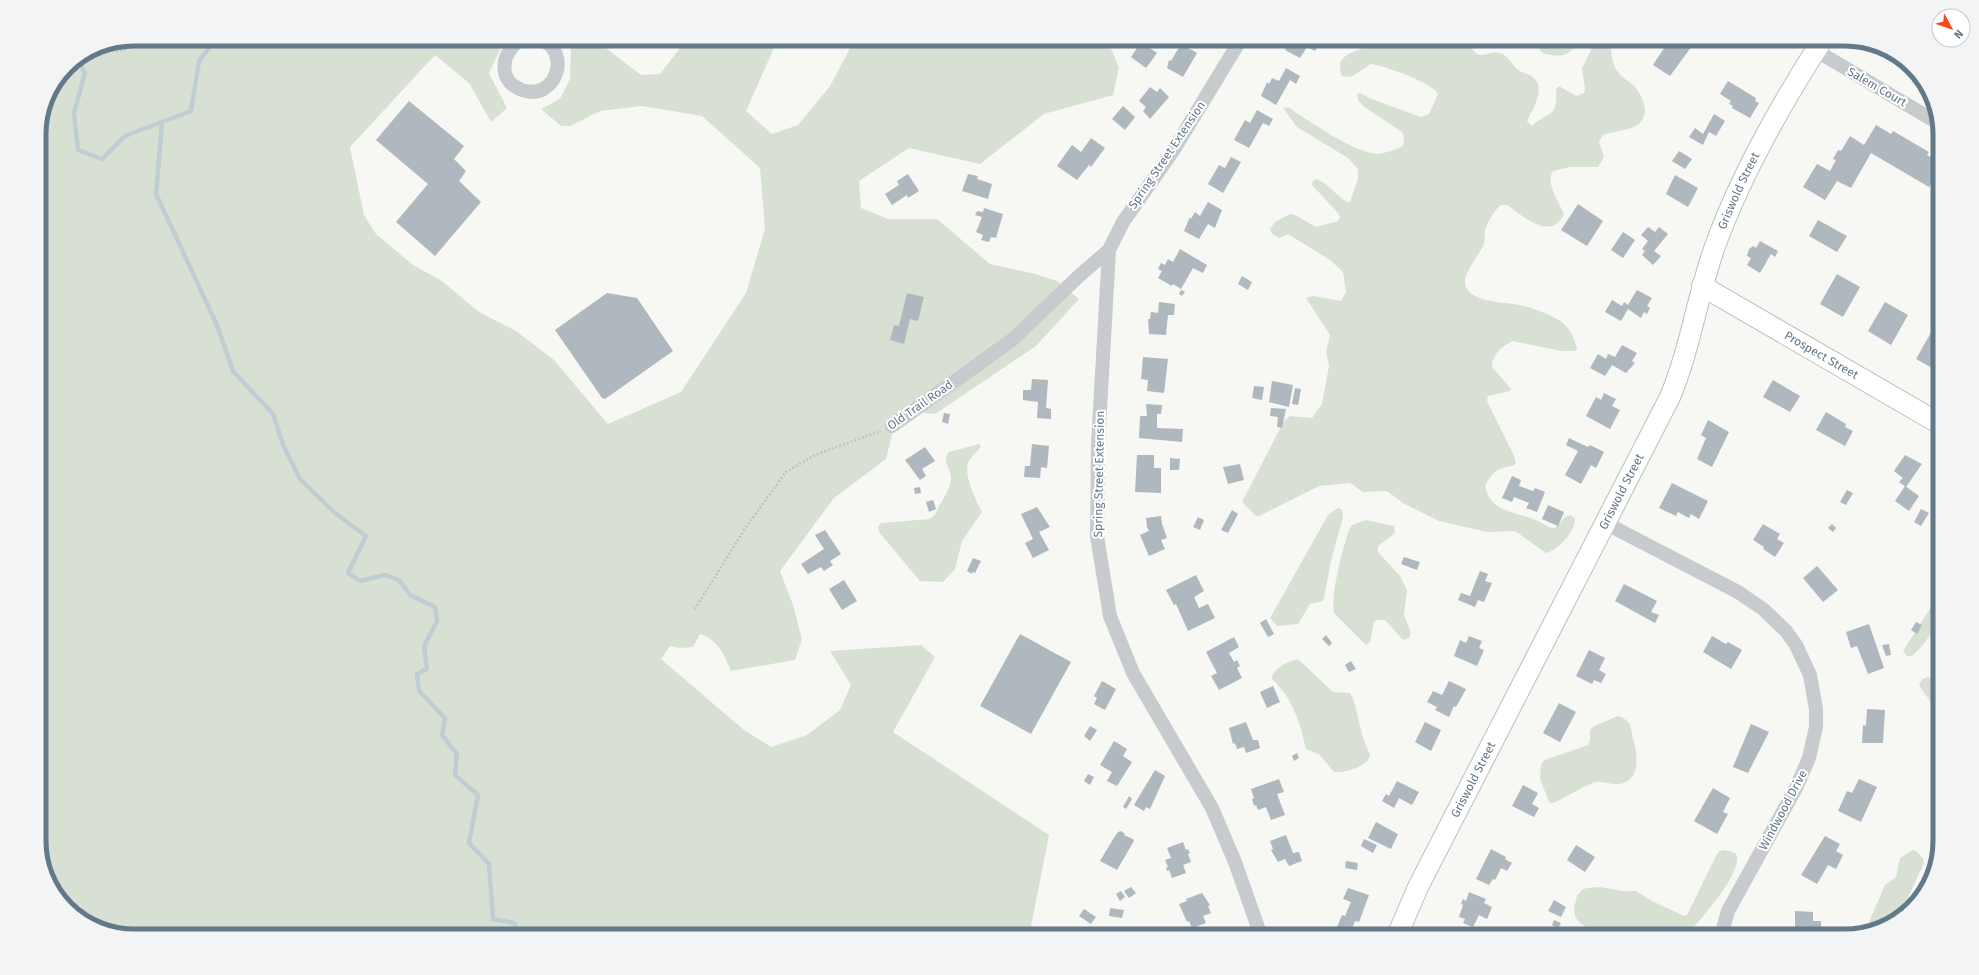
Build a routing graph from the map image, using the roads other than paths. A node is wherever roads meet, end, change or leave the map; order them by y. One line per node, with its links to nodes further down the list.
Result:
1 (513, 46): 2 (street)
2 (551, 46)
3 (1237, 46): 7 (street, Spring Street Extension)
4 (1818, 46): 8 (main road, Griswold Street)
5 (1821, 46): 6 (street, Salem Court)
6 (1931, 119)
7 (1109, 250): 10 (street, Old Trail Road); 12 (street, Spring Street Extension)
8 (1702, 286): 9 (main road, Prospect Street); 11 (main road, Griswold Street)
9 (1933, 420)
10 (892, 426)
11 (1605, 523): 13 (main road, Griswold Street); 14 (street, Windwood Drive)
12 (1259, 929)
13 (1400, 929)
14 (1723, 929)

